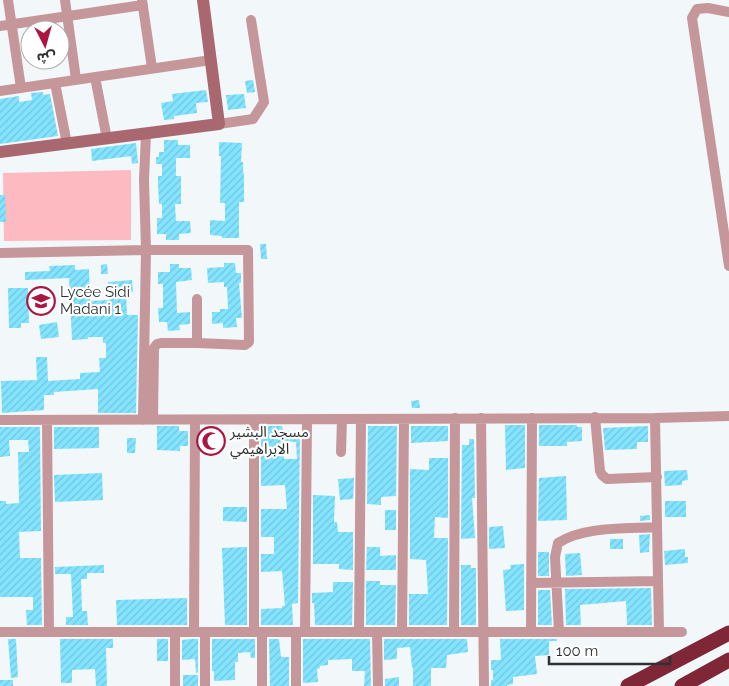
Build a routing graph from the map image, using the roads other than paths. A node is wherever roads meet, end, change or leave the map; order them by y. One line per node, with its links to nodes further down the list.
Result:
1 (8, 0): 8 (street)
2 (65, 0): 6 (street)
3 (204, 0): 10 (street)
4 (142, 3): 6 (street); 11 (street)
5 (729, 12): 22 (street)
6 (67, 16): 8 (street); 13 (street)
7 (251, 20): 17 (street)
8 (11, 25): 9 (street); 15 (street)
9 (0, 26)
10 (211, 60): 11 (street); 17 (street)
11 (152, 68): 12 (street)
12 (94, 77): 13 (street); 19 (street)
13 (76, 79): 14 (street)
14 (55, 83): 15 (street); 20 (street)
15 (21, 88): 16 (street)
16 (0, 90)
17 (219, 124): 18 (street)
18 (146, 134): 19 (street); 23 (street)
19 (107, 139): 20 (street)
20 (67, 144): 21 (street)
21 (0, 152)
22 (725, 207): 25 (street)
23 (146, 250): 24 (street); 27 (street); 39 (street)
24 (0, 253)
25 (729, 266)
26 (197, 299): 27 (street)
27 (197, 343): 39 (street)
28 (729, 416): 33 (street)
29 (595, 417): 32 (street); 33 (street); 44 (street)
30 (454, 418): 31 (street); 36 (street); 59 (street)
31 (481, 418): 32 (street); 60 (street)
32 (532, 418): 48 (street)
33 (655, 418): 44 (street)
34 (342, 419): 35 (street); 42 (street); 43 (street)
35 (361, 419): 36 (street); 56 (street)
36 (404, 419): 58 (street)
37 (0, 420): 38 (street)
38 (47, 420): 39 (street); 50 (street)
39 (148, 420): 40 (street)
40 (195, 420): 41 (street); 52 (street)
41 (254, 420): 42 (street); 54 (street)
42 (307, 420): 55 (street)
43 (341, 452)
44 (657, 477): 45 (street)
45 (658, 527): 46 (street); 47 (street)
46 (658, 581): 47 (street); 63 (street)
47 (556, 582): 48 (street); 62 (street)
48 (531, 583): 61 (street)
49 (0, 632): 50 (street)
50 (49, 632): 51 (street)
51 (175, 632): 52 (street); 67 (street)
52 (194, 632): 53 (street)
53 (205, 632): 54 (street); 68 (street)
54 (258, 632): 55 (street); 69 (street)
55 (300, 632): 56 (street); 70 (street)
56 (359, 632): 57 (street)
57 (377, 632): 58 (street); 71 (street)
58 (402, 632): 59 (street)
59 (454, 632): 60 (street)
60 (482, 632): 61 (street); 72 (street)
61 (527, 632): 62 (street)
62 (558, 632): 63 (street)
63 (659, 632): 64 (street)
64 (682, 632)
65 (729, 633): 73 (highway)
66 (729, 660): 74 (highway)
67 (175, 686)
68 (205, 686)
69 (262, 686)
70 (296, 686)
71 (378, 686)
72 (484, 686)
73 (628, 686)
74 (682, 686)

